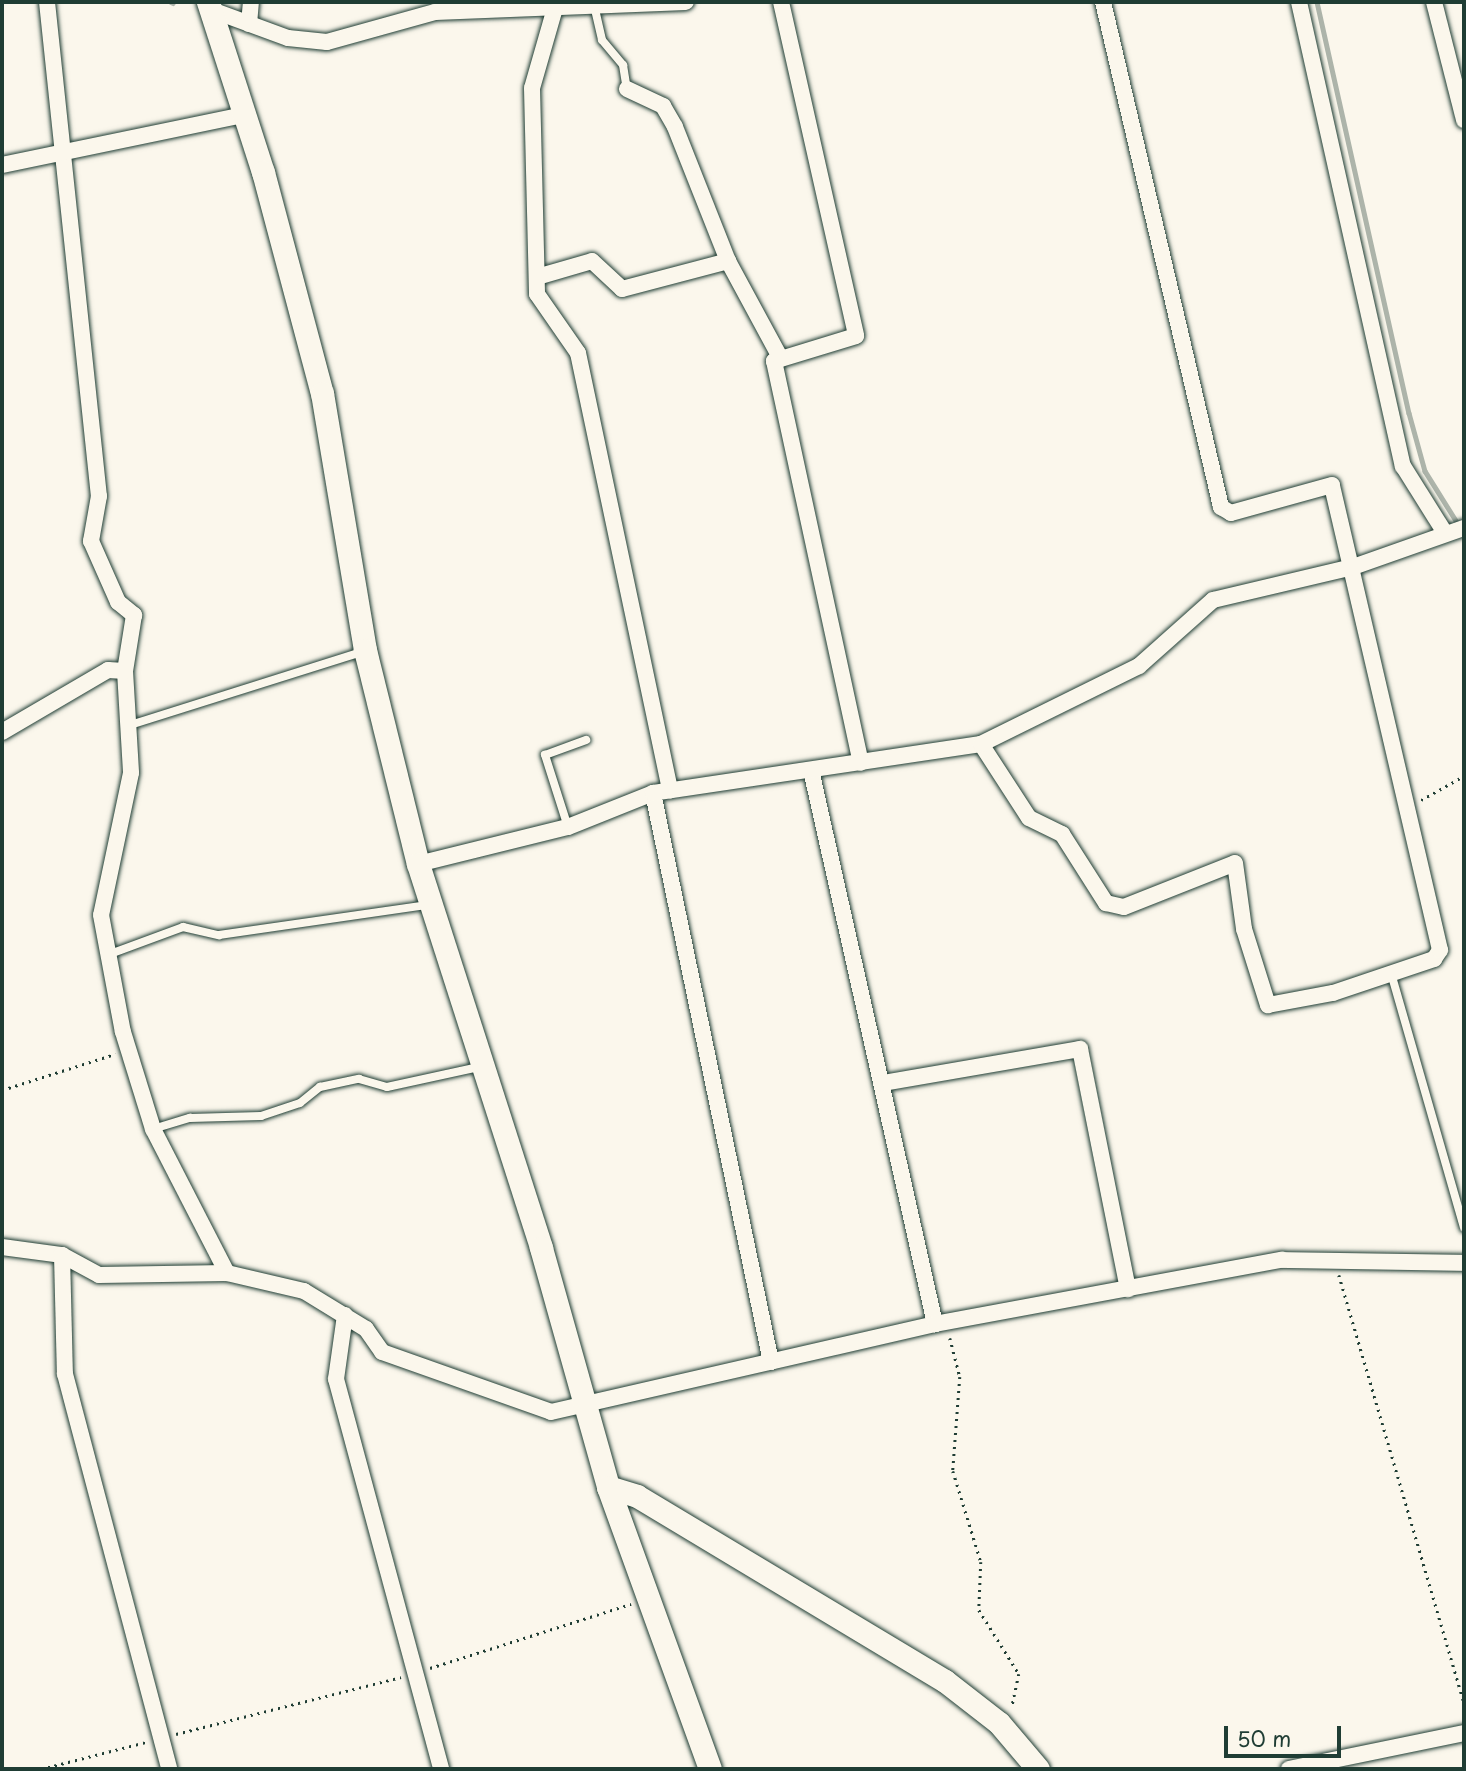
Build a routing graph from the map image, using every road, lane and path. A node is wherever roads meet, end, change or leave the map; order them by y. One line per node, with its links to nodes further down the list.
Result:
1 (47, 2): 15 (street)
2 (251, 2): 11 (street)
3 (686, 2): 9 (street)
4 (781, 2): 19 (street)
5 (1103, 2): 22 (street)
6 (1299, 2): 21 (street)
7 (1434, 2): 14 (street)
8 (208, 5): 11 (street); 13 (street)
9 (594, 5): 10 (street); 12 (lane)
10 (555, 8): 11 (street); 18 (street)
11 (249, 24)
12 (627, 89): 17 (street)
13 (244, 115): 15 (street); 23 (street)
14 (1464, 120)
15 (60, 152): 16 (street); 24 (street)
16 (2, 165)
17 (728, 261): 18 (street); 19 (street)
18 (537, 277): 32 (street)
19 (781, 359): 29 (street)
20 (1464, 528): 21 (street)
21 (1445, 533): 22 (street)
22 (1353, 567): 28 (street); 34 (street)
23 (365, 650): 25 (lane); 36 (street)
24 (125, 671): 25 (street); 26 (street)
25 (130, 725): 38 (street)
26 (2, 732)
27 (586, 740): 35 (lane)
28 (981, 744): 29 (street); 39 (street)
29 (861, 763): 30 (street)
30 (811, 770): 32 (street); 42 (street)
31 (1464, 776): 34 (path)
32 (670, 790): 33 (street)
33 (653, 793): 35 (street); 54 (street)
34 (1409, 806): 39 (street)
35 (568, 827): 36 (street)
36 (418, 864): 37 (street)
37 (429, 905): 38 (lane); 41 (street)
38 (110, 954): 40 (street)
39 (1391, 972): 45 (lane)
40 (128, 1050): 43 (path); 44 (street)
41 (480, 1066): 44 (lane); 55 (street)
42 (883, 1083): 51 (street); 53 (street)
43 (2, 1090)
44 (153, 1129): 50 (street)
45 (1464, 1228)
46 (2, 1247): 47 (street)
47 (62, 1255): 50 (street); 62 (street)
48 (1464, 1264): 49 (street)
49 (1338, 1265): 51 (street); 59 (path)
50 (227, 1273): 52 (street)
51 (1128, 1289): 53 (street)
52 (345, 1315): 55 (street); 58 (street)
53 (940, 1323): 54 (street); 60 (path)
54 (771, 1362): 55 (street)
55 (583, 1402): 56 (street)
56 (608, 1486): 57 (street); 60 (street)
57 (647, 1598): 58 (path); 66 (street)
58 (415, 1673): 62 (path); 65 (street)
59 (1464, 1702)
60 (999, 1723): 67 (street)
61 (1464, 1733): 68 (street)
62 (161, 1738): 63 (path); 64 (street)
63 (41, 1769)
64 (169, 1769)
65 (441, 1769)
66 (710, 1769)
67 (1038, 1769)
68 (1289, 1769)

